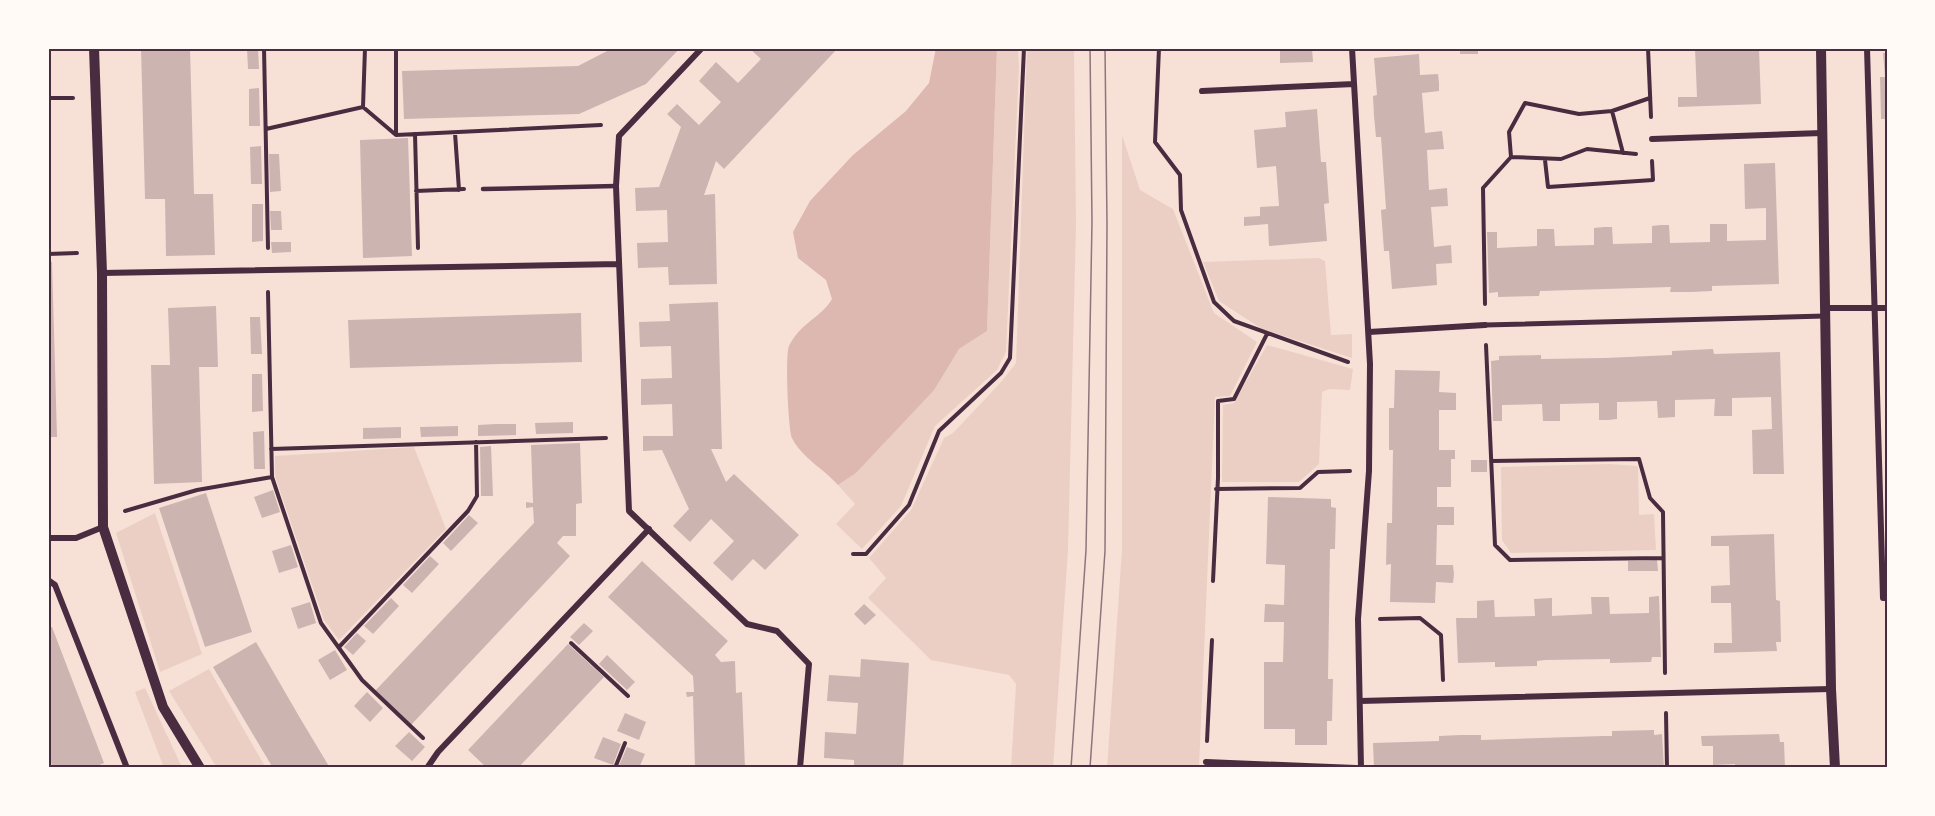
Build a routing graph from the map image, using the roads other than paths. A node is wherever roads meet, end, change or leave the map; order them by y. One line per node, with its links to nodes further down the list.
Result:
1 (94, 48): 13 (street)
2 (702, 48): 10 (street)
3 (1352, 48): 6 (street)
4 (1821, 48): 8 (street)
5 (1867, 48): 14 (street)
6 (1354, 84): 7 (street); 18 (street)
7 (1203, 91)
8 (1822, 133): 9 (street); 16 (street)
9 (1652, 139)
10 (616, 186): 11 (lane); 12 (street)
11 (483, 189)
12 (619, 264): 13 (street); 20 (street)
13 (102, 273): 19 (street)
14 (1874, 308): 15 (street); 16 (street); 23 (street)
15 (1887, 308)
16 (1825, 312): 17 (street); 24 (street)
17 (1485, 325): 18 (street)
18 (1369, 332): 25 (street)
19 (104, 522): 21 (street); 28 (street)
20 (649, 530): 29 (street); 30 (street)
21 (48, 538)
22 (48, 580): 27 (street)
23 (1885, 598)
24 (1831, 689): 25 (street); 33 (street)
25 (1360, 700): 32 (street)
26 (1206, 762): 31 (street)
27 (127, 768)
28 (200, 768)
29 (427, 768)
30 (800, 768)
31 (1356, 768)
32 (1361, 768)
33 (1835, 768)

